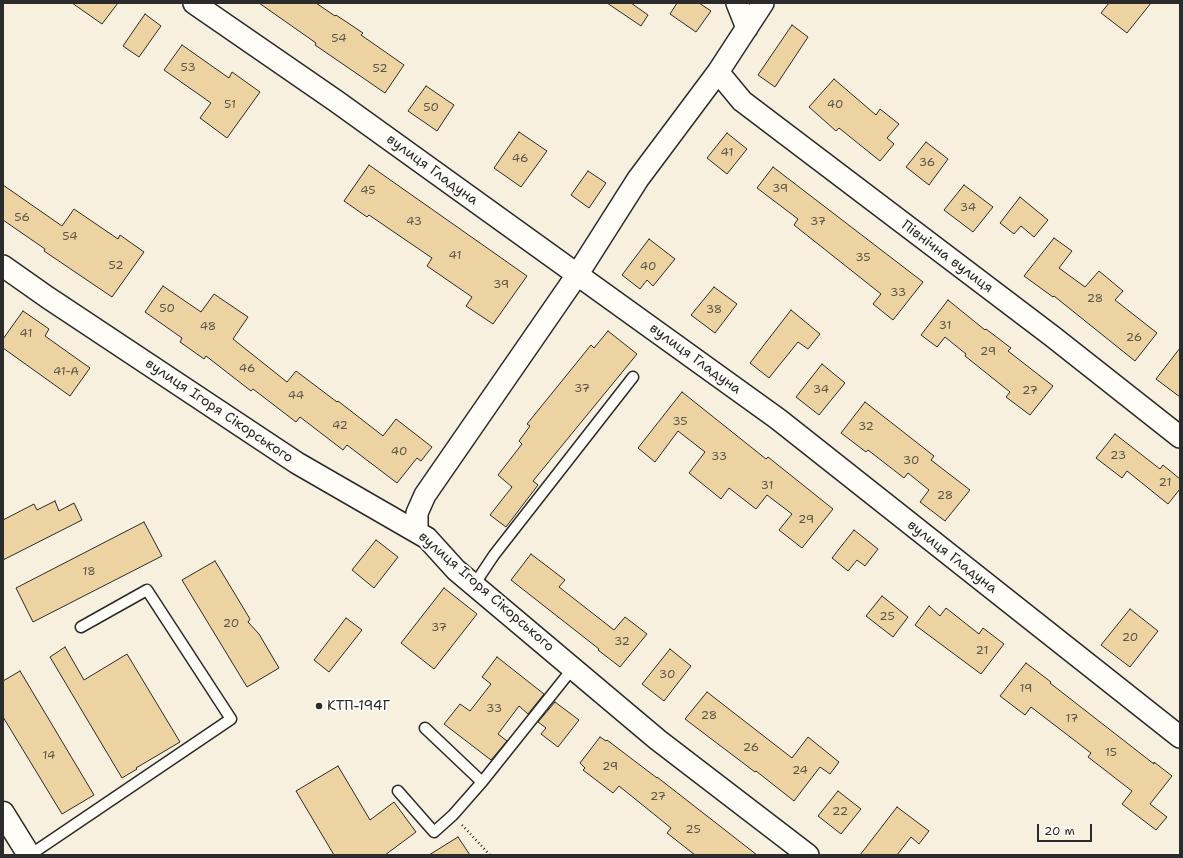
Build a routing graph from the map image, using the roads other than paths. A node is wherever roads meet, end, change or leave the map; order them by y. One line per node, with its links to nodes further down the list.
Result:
1 (194, 3): 6 (street, вулиця Гладуна)
2 (736, 3): 4 (street)
3 (763, 3): 4 (street)
4 (747, 28): 5 (street)
5 (718, 72): 6 (street); 9 (street, Північна вулиця)
6 (577, 275): 10 (street); 15 (street, вулиця Гладуна)
7 (7, 277): 10 (street, вулиця Ігоря Сікорського)
8 (633, 377): 11 (lane)
9 (1180, 437)
10 (418, 532): 11 (street, вулиця Ігоря Сікорського)
11 (474, 585): 13 (street, вулиця Ігоря Сікорського)
12 (81, 626): 19 (lane)
13 (573, 668): 16 (lane); 20 (street, вулиця Ігоря Сікорського)
14 (425, 728): 16 (lane)
15 (1180, 737)
16 (482, 782): 17 (lane)
17 (398, 791)
18 (5, 821): 19 (street)
19 (29, 855)
20 (808, 855)

